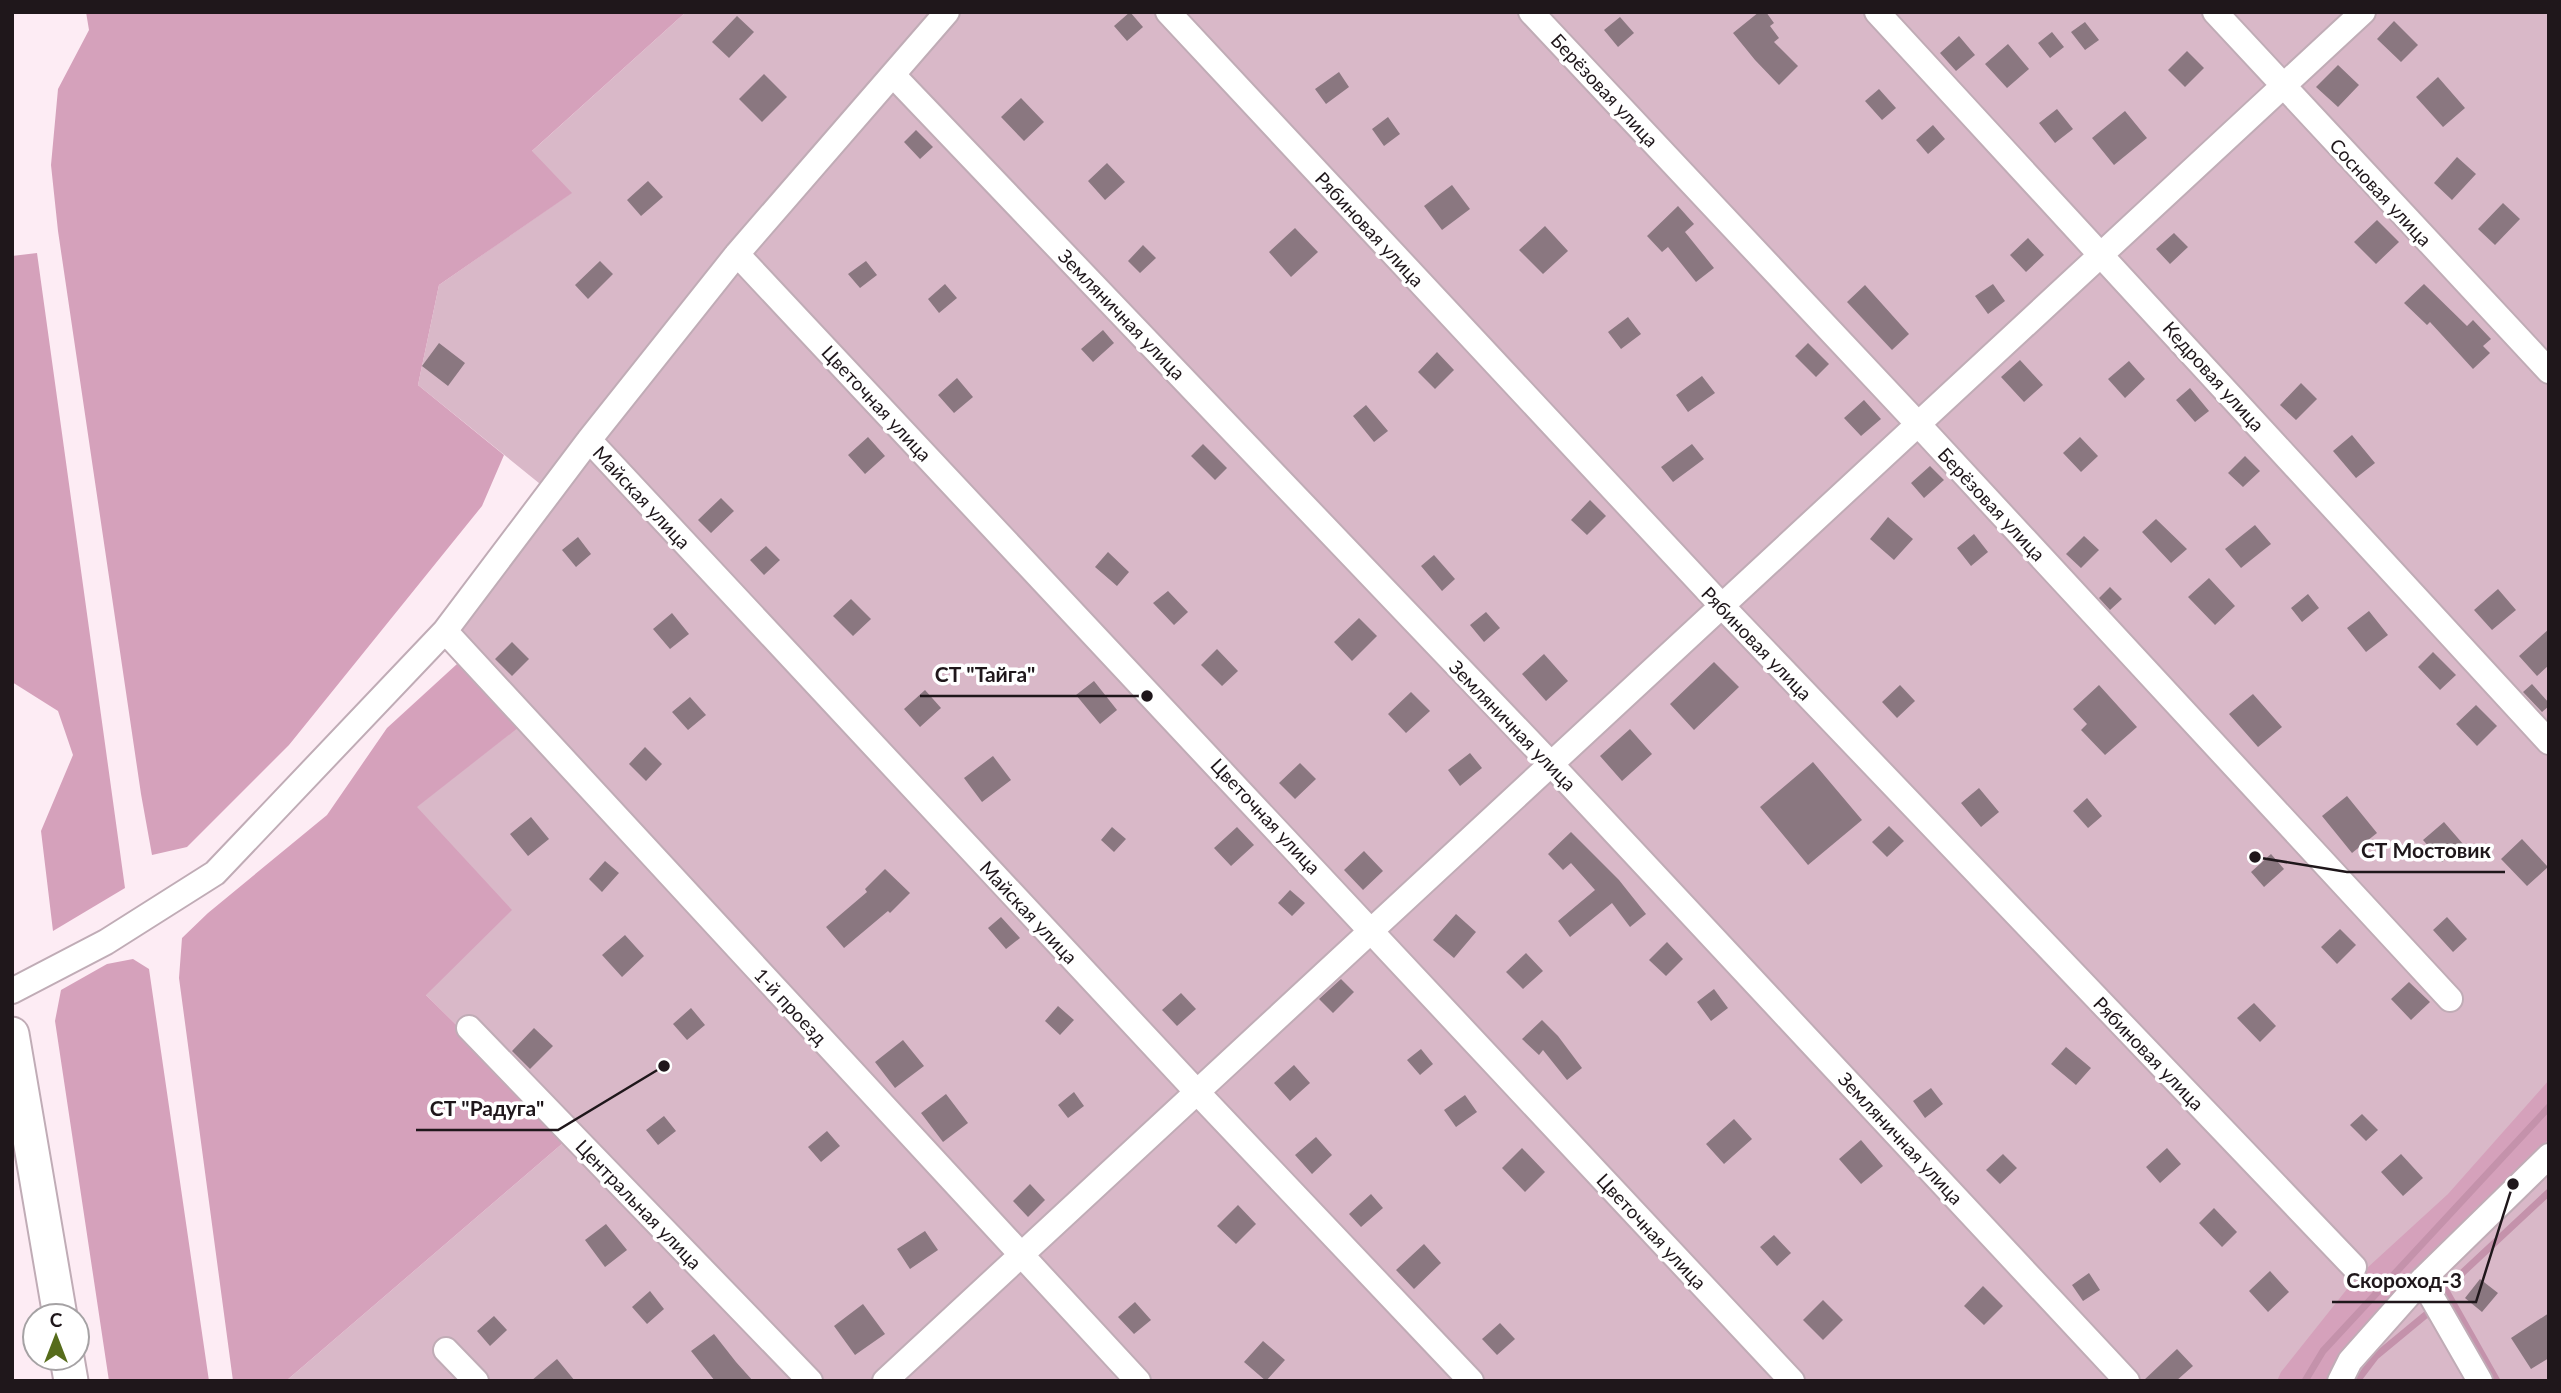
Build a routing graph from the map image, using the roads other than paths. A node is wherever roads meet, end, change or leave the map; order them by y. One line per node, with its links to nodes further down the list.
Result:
1 (947, 12): 7 (street)
2 (1168, 12): 14 (street, Рябиновая улица)
3 (1531, 12): 12 (street, Берёзовая улица)
4 (1877, 12): 10 (street, Кедровая улица)
5 (2215, 12): 8 (street, Сосновая улица)
6 (2363, 12): 8 (street)
7 (893, 75): 9 (street); 17 (street, Земляничная улица)
8 (2283, 87): 10 (street); 11 (street, Сосновая улица)
9 (737, 254): 13 (street); 18 (street, Цветочная улица)
10 (2102, 254): 12 (street); 16 (street, Кедровая улица)
11 (2549, 371)
12 (1918, 424): 14 (street); 20 (street, Берёзовая улица)
13 (589, 440): 15 (street); 23 (street, Майская улица)
14 (1721, 606): 17 (street); 26 (street, Рябиновая улица)
15 (445, 631): 19 (street); 25 (street, 1-й проезд)
16 (2549, 742)
17 (1551, 764): 18 (street); 36 (street, Земляничная улица)
18 (1373, 930): 23 (street); 35 (street, Цветочная улица)
19 (12, 991)
20 (2450, 999)
21 (468, 1028): 31 (street, Центральная улица)
22 (12, 1034): 28 (main road)
23 (1197, 1092): 25 (street); 34 (street, Майская улица)
24 (2549, 1156): 27 (street)
25 (1021, 1255): 32 (street); 33 (street, 1-й проезд)
26 (2354, 1267)
27 (2422, 1280): 37 (street); 38 (street)
28 (58, 1302)
29 (446, 1350): 30 (street)
30 (476, 1381)
31 (810, 1381)
32 (885, 1381)
33 (1138, 1381)
34 (1471, 1381)
35 (1792, 1381)
36 (2127, 1381)
37 (2340, 1381)
38 (2480, 1381)

